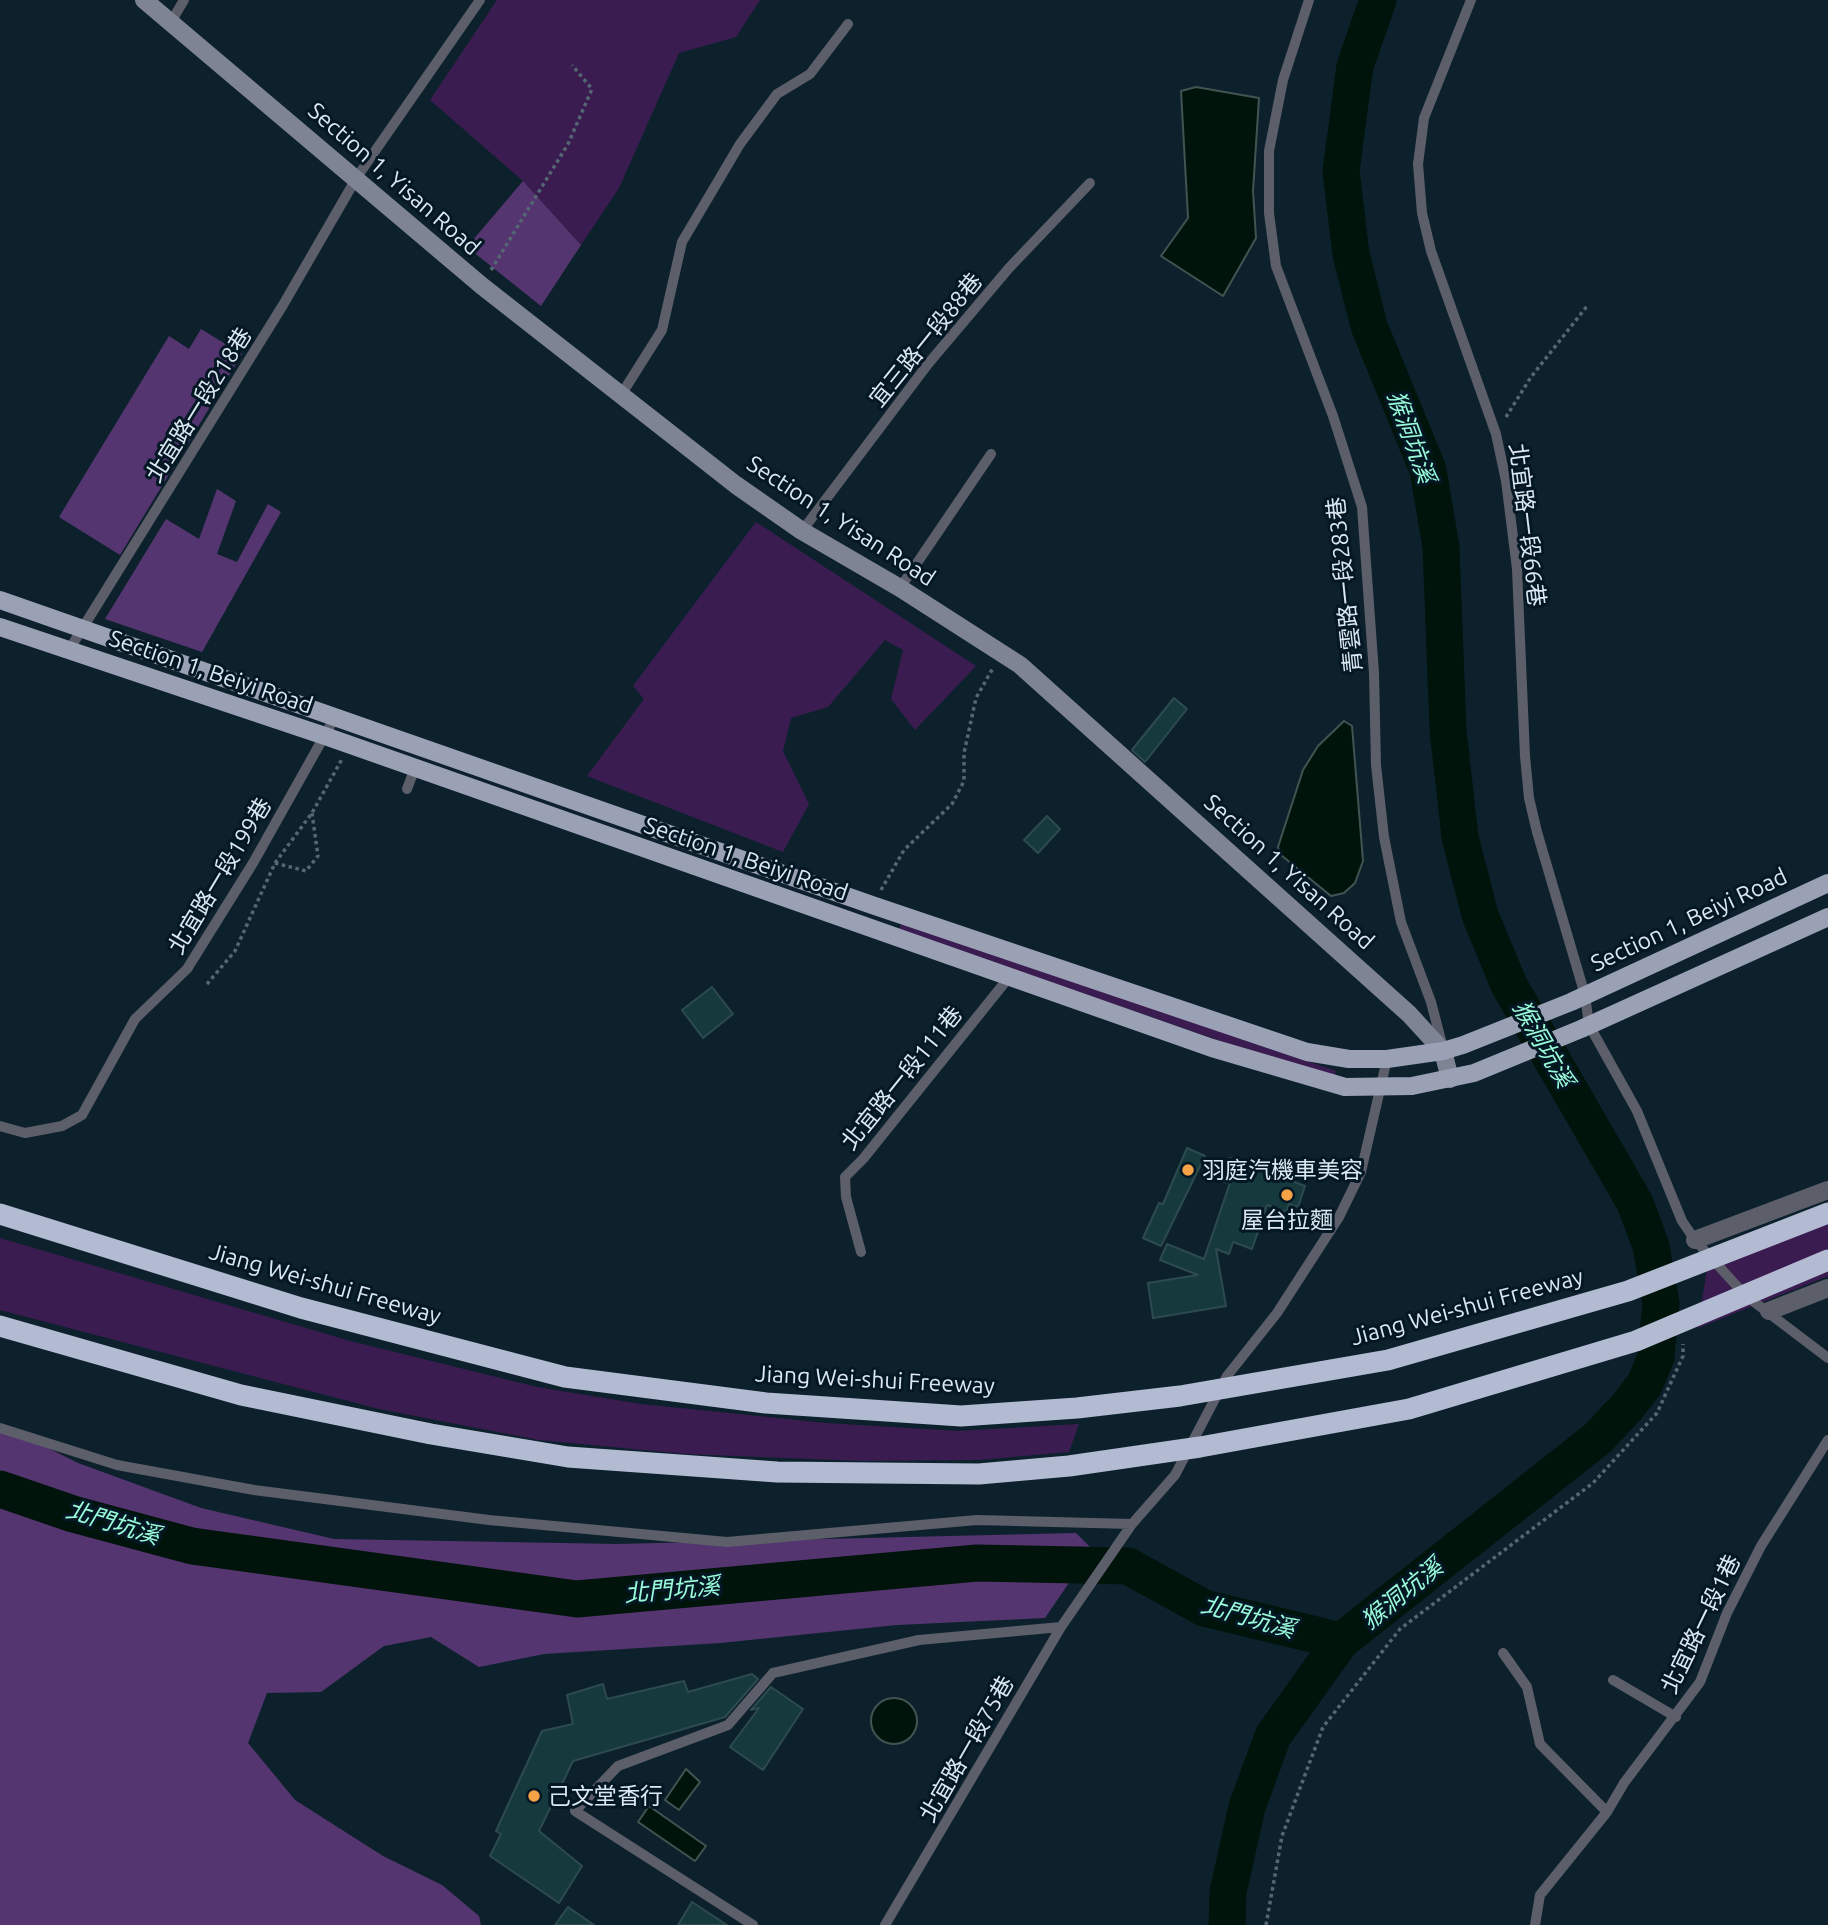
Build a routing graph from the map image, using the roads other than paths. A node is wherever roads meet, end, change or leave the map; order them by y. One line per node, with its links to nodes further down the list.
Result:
1 (144, 0): 6 (street, Section 1, Yisan Road)
2 (184, 0): 6 (lane)
3 (480, 0): 8 (lane, 北宜路一段218巷)
4 (1309, 0): 27 (lane, 青雲路一段283巷)
5 (1471, 0): 25 (lane, 北宜路一段66巷)
6 (171, 22): 8 (street, Section 1, Yisan Road)
7 (848, 24): 10 (lane)
8 (357, 177): 10 (street, Section 1, Yisan Road); 16 (lane, 北宜路一段218巷)
9 (1090, 183): 12 (lane, 宜三路一段88巷)
10 (621, 395): 12 (street, Section 1, Yisan Road)
11 (991, 454): 13 (lane)
12 (802, 531): 13 (street, Section 1, Yisan Road)
13 (900, 588): 27 (street, Section 1, Yisan Road)
14 (0, 600): 16 (main road, Section 1, Beiyi Road)
15 (0, 627): 17 (main road, Section 1, Beiyi Road)
16 (83, 631): 17 (lane, 北宜路一段218巷); 18 (main road, Section 1, Beiyi Road)
17 (69, 650): 19 (main road, Section 1, Beiyi Road)
18 (335, 717): 19 (lane, 北宜路一段199巷); 28 (main road, Section 1, Beiyi Road)
19 (325, 736): 20 (main road, Section 1, Beiyi Road); 31 (lane, 北宜路一段199巷)
20 (415, 768): 21 (lane); 24 (main road, Section 1, Beiyi Road)
21 (407, 789)
22 (1828, 883): 25 (main road, Section 1, Beiyi Road)
23 (1828, 917): 26 (main road)
24 (1010, 976): 30 (main road, Section 1, Beiyi Road); 36 (lane, 北宜路一段111巷)
25 (1578, 999): 26 (lane, 北宜路一段66巷); 27 (main road, Section 1, Beiyi Road)
26 (1585, 1028): 29 (main road, Section 1, Beiyi Road); 35 (lane)
27 (1443, 1051): 28 (main road, Section 1, Beiyi Road); 29 (street, Section 1, Yisan Road)
28 (1387, 1059): 30 (lane)
29 (1450, 1079): 30 (main road, Section 1, Beiyi Road)
30 (1381, 1088): 44 (lane)
31 (0, 1126)
32 (1828, 1190): 35 (street)
33 (1828, 1213): 34 (highway, Jiang Wei-shui Freeway)
34 (0, 1214)
35 (1695, 1240): 39 (lane)
36 (861, 1252)
37 (1828, 1260): 40 (highway)
38 (1828, 1288): 39 (street)
39 (1769, 1311): 41 (lane)
40 (0, 1326)
41 (1828, 1358)
42 (0, 1429): 44 (lane)
43 (1828, 1440): 48 (lane, 北宜路一段1巷)
44 (1132, 1524): 45 (lane, 北宜路一段75巷)
45 (1061, 1627): 50 (lane); 51 (lane, 北宜路一段75巷)
46 (1503, 1653): 49 (lane)
47 (1613, 1680): 48 (lane)
48 (1676, 1717): 49 (lane, 北宜路一段1巷)
49 (1607, 1812): 52 (lane, 北宜路一段1巷)
50 (754, 1925)
51 (885, 1925)
52 (1535, 1925)

